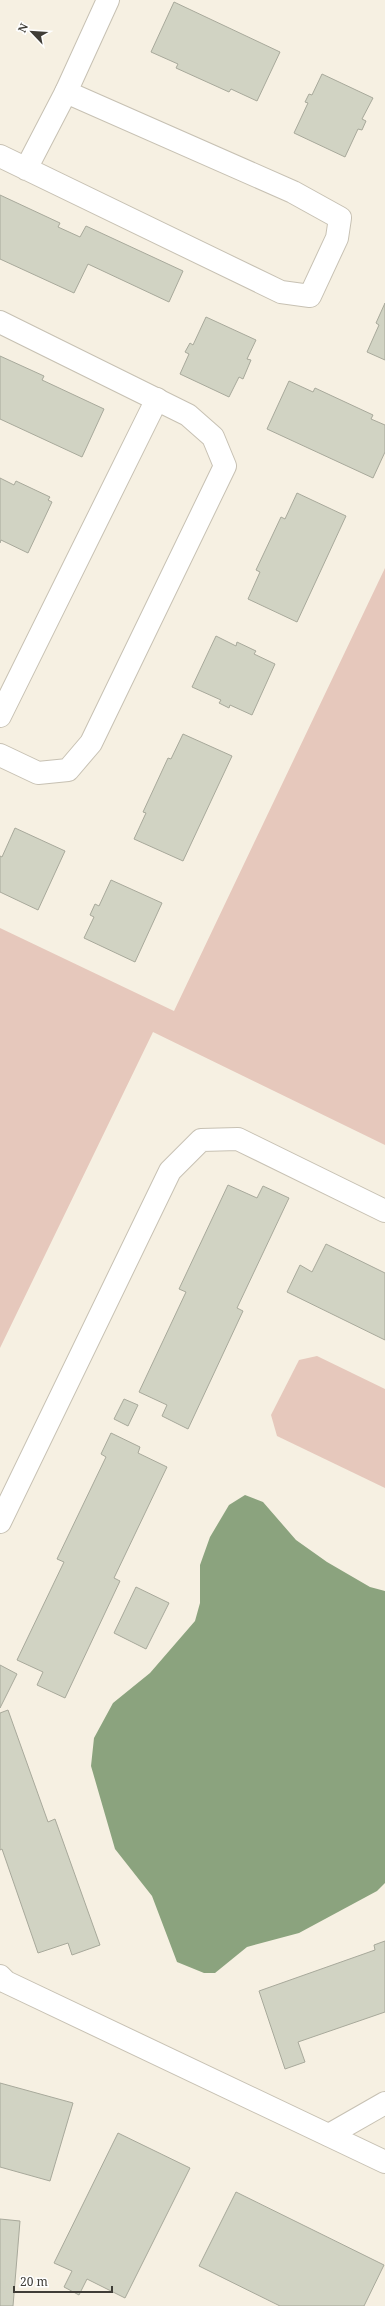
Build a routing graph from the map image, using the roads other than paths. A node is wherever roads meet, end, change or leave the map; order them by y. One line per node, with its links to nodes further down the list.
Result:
1 (108, 0): 2 (lane)
2 (66, 92): 4 (lane); 4 (lane)
3 (0, 156): 4 (lane)
4 (26, 168)
5 (0, 322): 6 (lane)
6 (156, 400): 7 (lane); 8 (lane)
7 (0, 716)
8 (0, 755)
9 (385, 1211): 10 (lane)
10 (0, 1522)
11 (0, 1976): 13 (lane)
12 (385, 2103): 13 (lane)
13 (329, 2135): 14 (lane)
14 (385, 2162)

